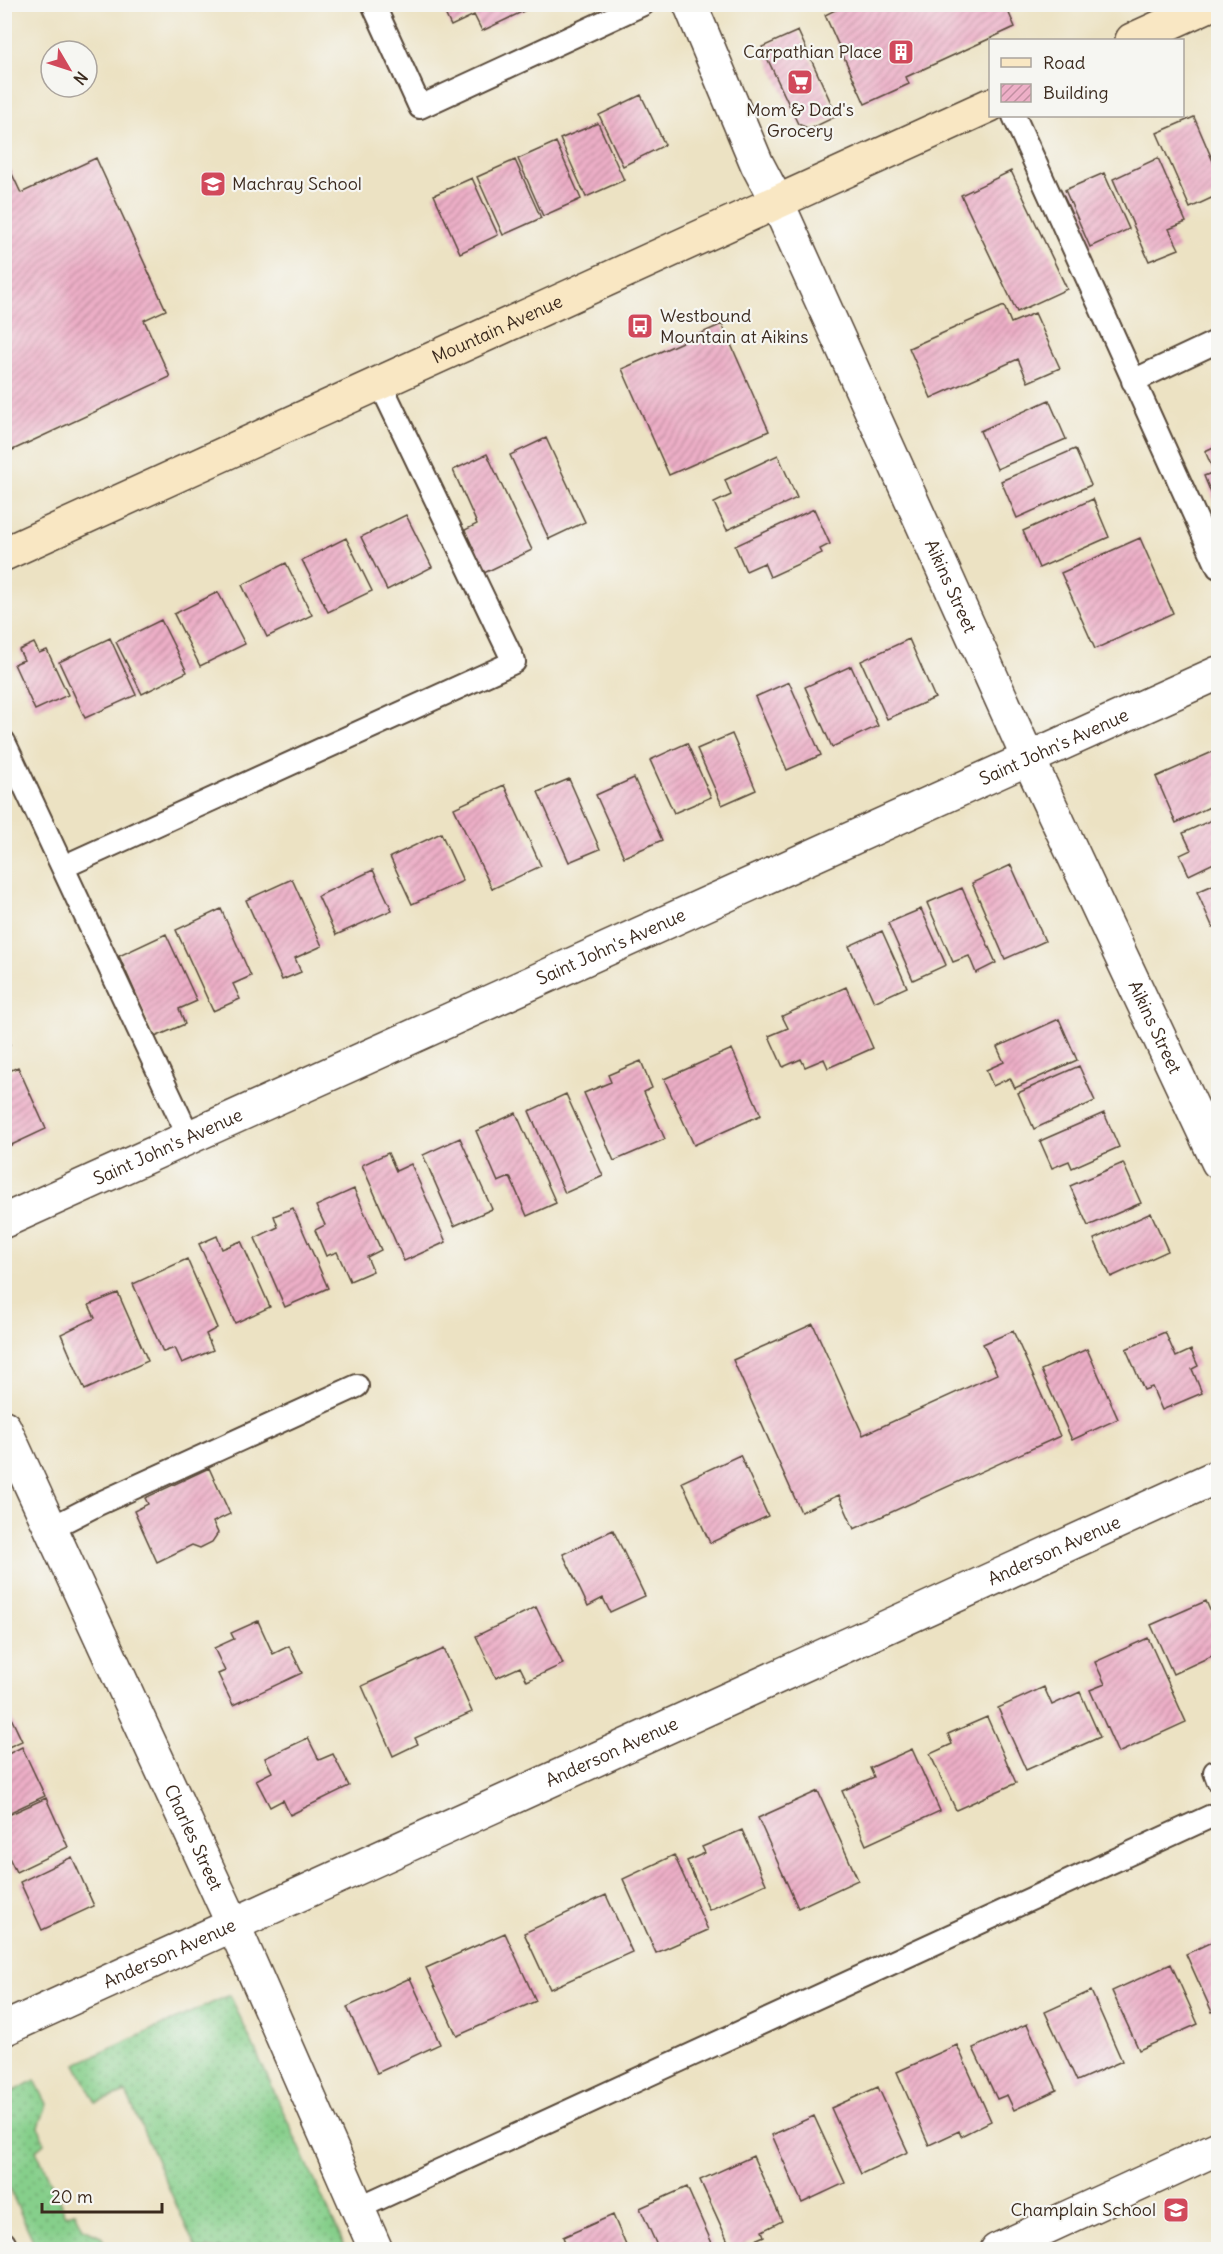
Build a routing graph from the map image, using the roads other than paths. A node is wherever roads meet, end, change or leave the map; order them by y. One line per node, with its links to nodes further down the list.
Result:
1 (373, 4): 2 (lane)
2 (643, 4)
3 (690, 4): 8 (street, Aikins Street)
4 (1190, 9): 5 (main road)
5 (1134, 39)
6 (989, 105): 8 (main road, Mountain Avenue)
7 (1014, 117): 10 (lane)
8 (777, 202): 11 (main road, Mountain Avenue); 16 (street, Aikins Street)
9 (1218, 341): 10 (lane)
10 (1133, 381): 13 (lane)
11 (380, 383): 12 (main road, Mountain Avenue); 17 (lane)
12 (4, 554)
13 (1218, 567)
14 (1218, 673): 16 (street, Saint John's Avenue)
15 (4, 742): 17 (lane)
16 (1029, 760): 18 (street, Saint John's Avenue); 19 (street, Aikins Street)
17 (63, 867): 18 (lane)
18 (189, 1137): 20 (street, Saint John's Avenue)
19 (1218, 1162)
20 (4, 1221)
21 (357, 1386): 24 (lane)
22 (4, 1427): 24 (street, Charles Street)
23 (1218, 1476): 28 (street, Anderson Avenue)
24 (51, 1528): 28 (street, Charles Street)
25 (1218, 1770): 26 (lane)
26 (1218, 1780)
27 (1218, 1813): 31 (lane)
28 (233, 1924): 29 (street, Anderson Avenue); 31 (street, Charles Street)
29 (4, 2029)
30 (1218, 2148): 35 (street)
31 (358, 2208): 34 (street, Charles Street)
32 (4, 2243): 33 (lane)
33 (7, 2250)
34 (376, 2250)
35 (997, 2250)

